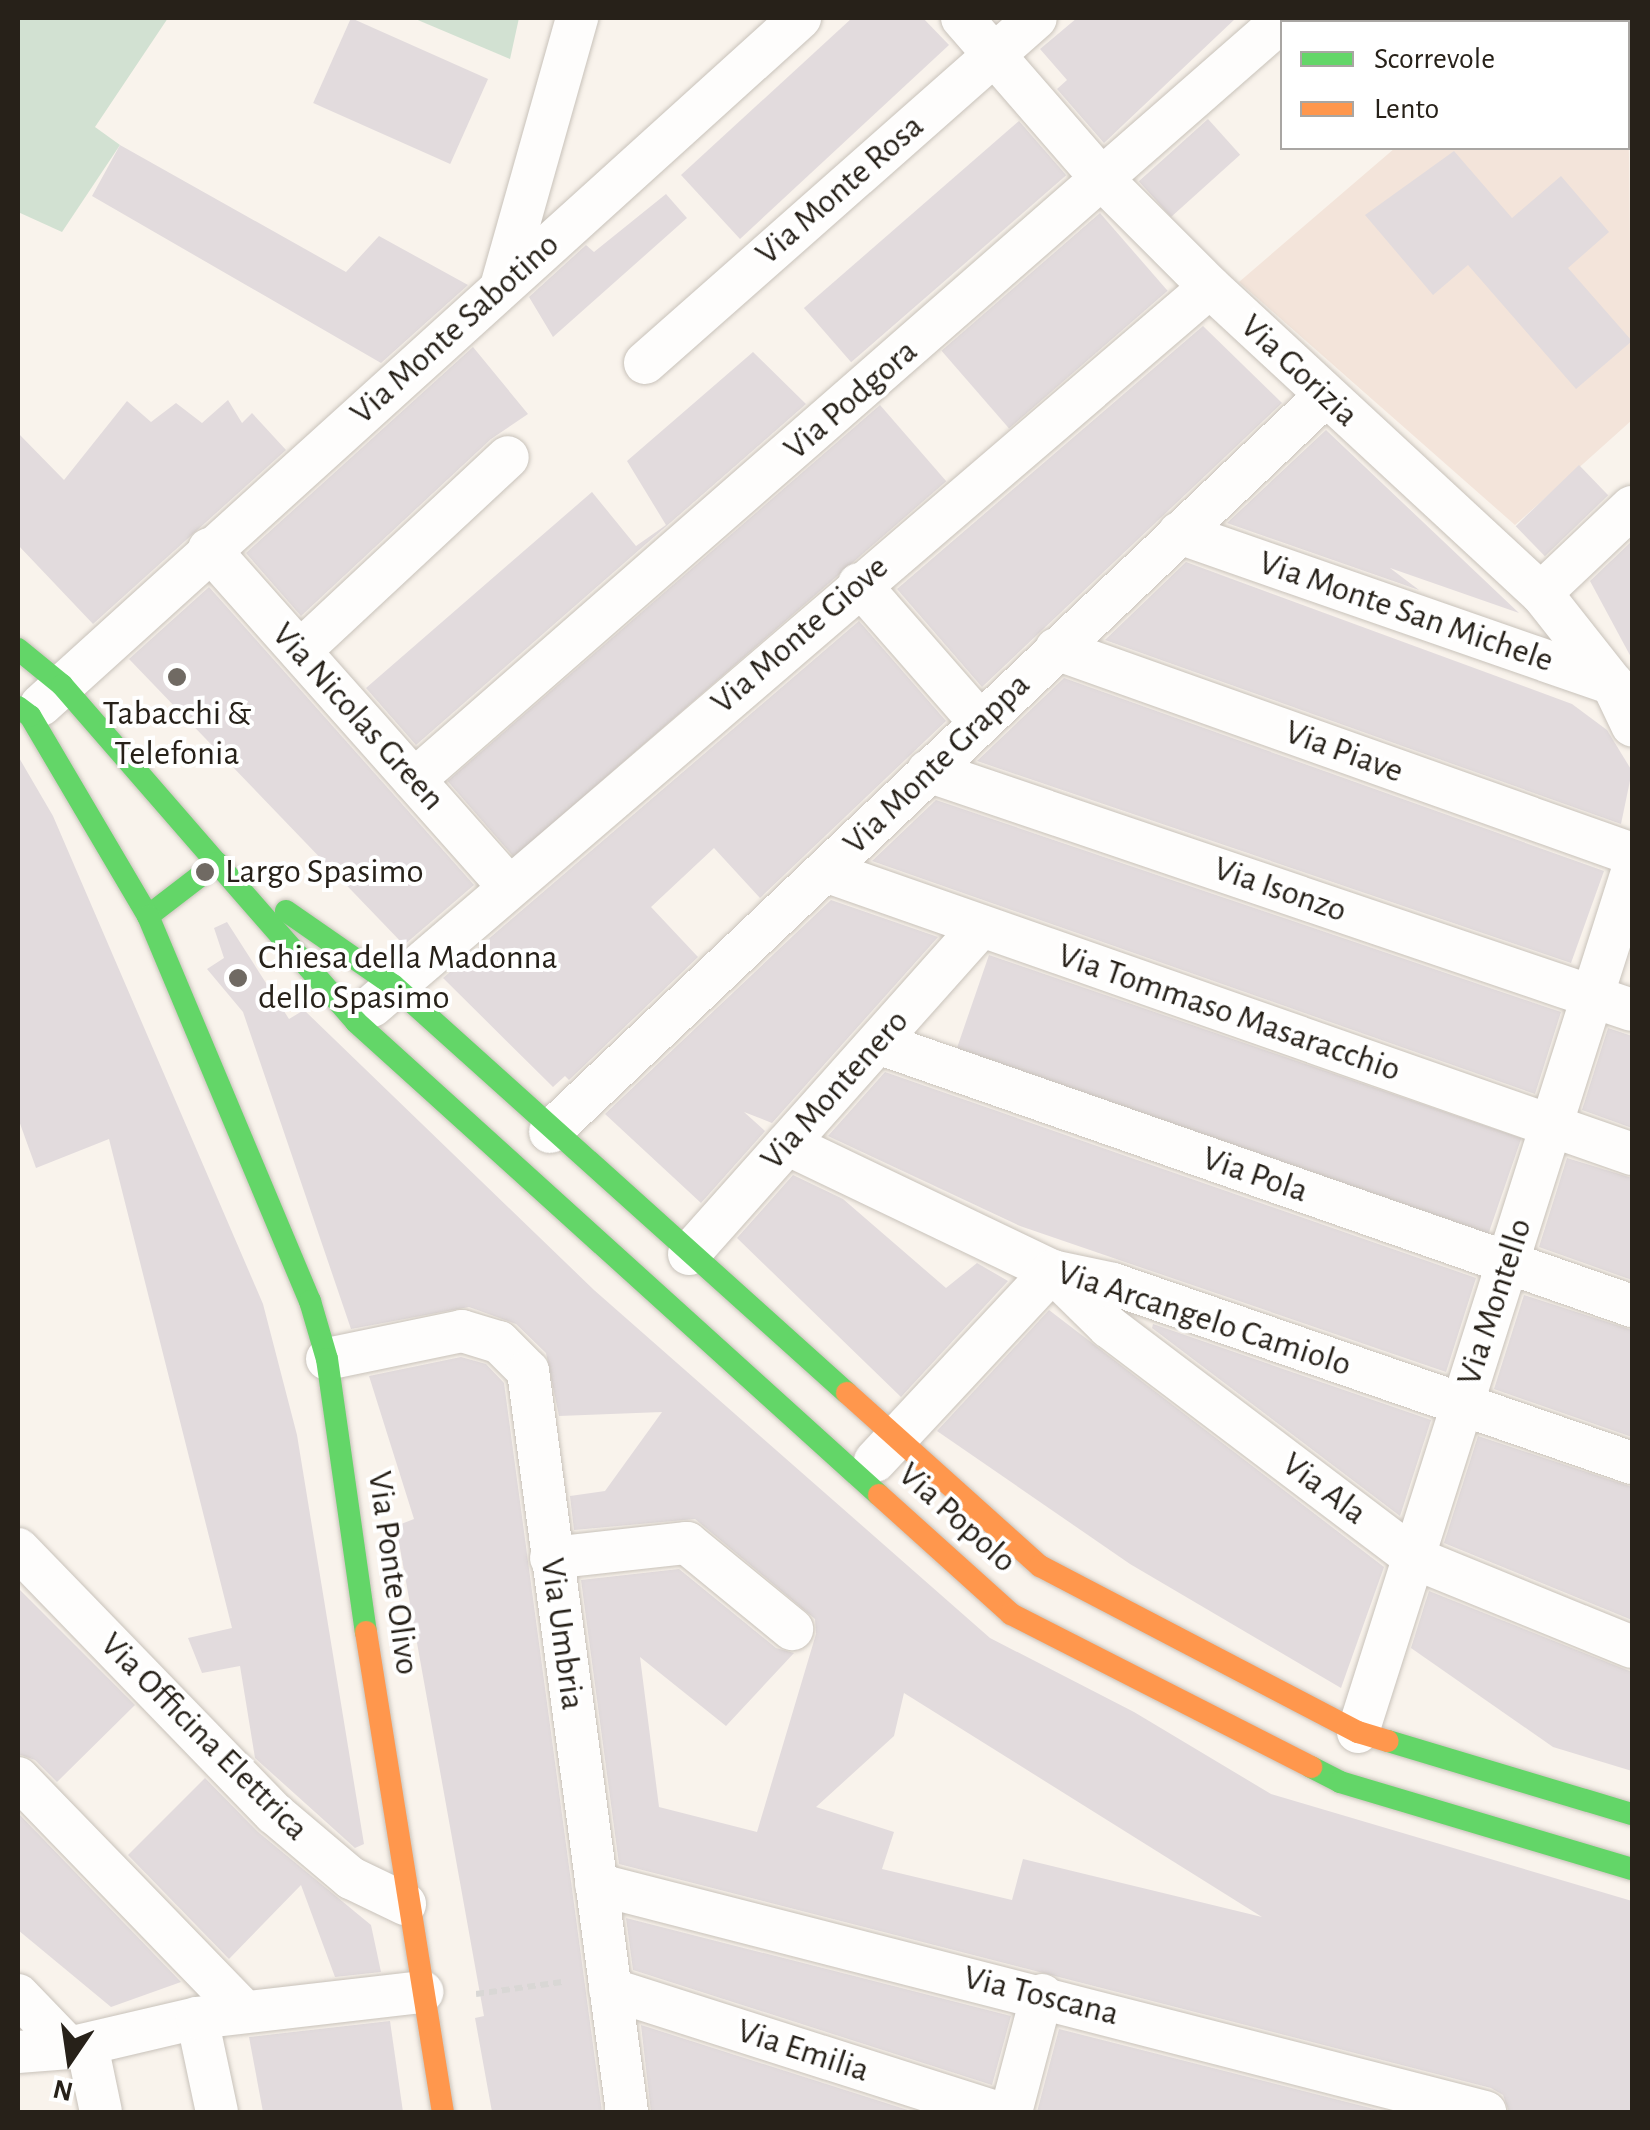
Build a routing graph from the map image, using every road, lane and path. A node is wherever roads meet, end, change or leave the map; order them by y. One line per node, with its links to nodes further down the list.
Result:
1 (576, 18): 9 (street)
2 (800, 18): 9 (street, Via Monte Sabotino)
3 (962, 18): 6 (street, Via Gorizia)
4 (1036, 18): 6 (street, Via Monte Rosa)
5 (1280, 22): 7 (street, Via Podgora)
6 (994, 54): 7 (street, Via Gorizia); 10 (street, Via Monte Rosa)
7 (1103, 180): 8 (street, Via Gorizia); 27 (street, Via Podgora)
8 (1210, 287): 11 (street, Via Gorizia); 16 (street, Via Monte Giove)
9 (501, 288): 15 (street, Via Monte Sabotino)
10 (644, 363)
11 (1324, 397): 14 (street, Via Monte Grappa); 17 (street, Via Gorizia)
12 (508, 457): 20 (street)
13 (1632, 507): 17 (street)
14 (1179, 533): 19 (street, Via Monte Grappa); 22 (street, Via Monte San Michele)
15 (209, 548): 20 (street, Via Nicolas Green); 21 (street, Via Monte Sabotino)
16 (859, 584): 24 (street); 32 (street, Via Monte Giove)
17 (1541, 593): 22 (street, Via Gorizia)
18 (18, 649): 21 (street)
19 (1056, 649): 24 (street, Via Monte Grappa); 28 (street, Via Piave)
20 (300, 651): 27 (street, Via Nicolas Green)
21 (62, 685): 23 (street, Via Monte Sabotino); 29 (street)
22 (1622, 687): 25 (street, Via Gorizia)
23 (24, 711): 33 (street, Via Ponte Olivo)
24 (980, 722): 26 (street, Via Monte Grappa)
25 (1632, 725)
26 (928, 770): 30 (street, Via Monte Grappa); 36 (street, Via Isonzo)
27 (414, 780): 32 (street, Via Nicolas Green)
28 (1632, 854)
29 (218, 864): 33 (street); 35 (street, Via Popolo); 37 (street, Via Popolo)
30 (825, 872): 34 (street, Via Tommaso Masaracchio); 40 (street, Via Monte Grappa)
31 (1632, 872): 36 (street, Via Montello)
32 (508, 886): 35 (street, Via Monte Giove)
33 (148, 916): 47 (street, Via Ponte Olivo)
34 (982, 926): 38 (street, Via Montenero); 39 (street, Via Tommaso Masaracchio)
35 (393, 985): 37 (street, Via Monte Giove); 40 (street, Via Popolo)
36 (1613, 1003): 39 (street, Via Montello)
37 (356, 1022): 51 (street, Via Popolo)
38 (878, 1043): 41 (street, Via Montenero); 44 (street, Via Pola)
39 (1552, 1126): 42 (street, Via Tommaso Masaracchio); 44 (street, Via Montello)
40 (550, 1132): 43 (street, Via Popolo)
41 (787, 1144): 43 (street, Via Montenero); 45 (street, Via Arcangelo Camiolo)
42 (1632, 1154)
43 (688, 1254): 49 (street, Via Popolo)
44 (1508, 1263): 46 (street, Via Pola); 48 (street, Via Montello)
45 (1052, 1271): 48 (street, Via Arcangelo Camiolo); 49 (street); 54 (street, Via Ala)
46 (1632, 1306)
47 (327, 1359): 53 (street, Via Umbria); 62 (street, Via Ponte Olivo)
48 (1462, 1405): 50 (street, Via Arcangelo Camiolo); 54 (street, Via Montello)
49 (896, 1438): 51 (street); 57 (street, Via Popolo)
50 (1632, 1464)
51 (860, 1477): 60 (street, Via Popolo)
52 (18, 1549): 62 (street, Via Officina Elettrica)
53 (551, 1558): 55 (street); 61 (street, Via Umbria)
54 (1414, 1558): 56 (street, Via Ala); 57 (street, Via Montello)
55 (792, 1630)
56 (1632, 1646)
57 (1358, 1732): 59 (street, Via Popolo)
58 (18, 1778): 67 (street)
59 (1632, 1814)
60 (1632, 1869)
61 (596, 1884): 63 (street, Via Umbria); 65 (street, Via Toscana)
62 (406, 1904): 66 (street, Via Ponte Olivo)
63 (610, 1982): 66 (path); 74 (street, Via Umbria); 75 (street, Via Emilia)
64 (18, 1995): 69 (street)
65 (1042, 1995): 76 (street); 77 (street, Via Toscana)
66 (424, 1997): 67 (street); 73 (street, Via Ponte Olivo)
67 (245, 2012): 68 (street)
68 (197, 2018): 69 (street); 72 (street)
69 (78, 2046): 70 (street); 71 (street)
70 (18, 2052)
71 (101, 2112)
72 (217, 2112)
73 (444, 2112)
74 (627, 2112)
75 (995, 2112)
76 (1011, 2112)
77 (1485, 2112)

